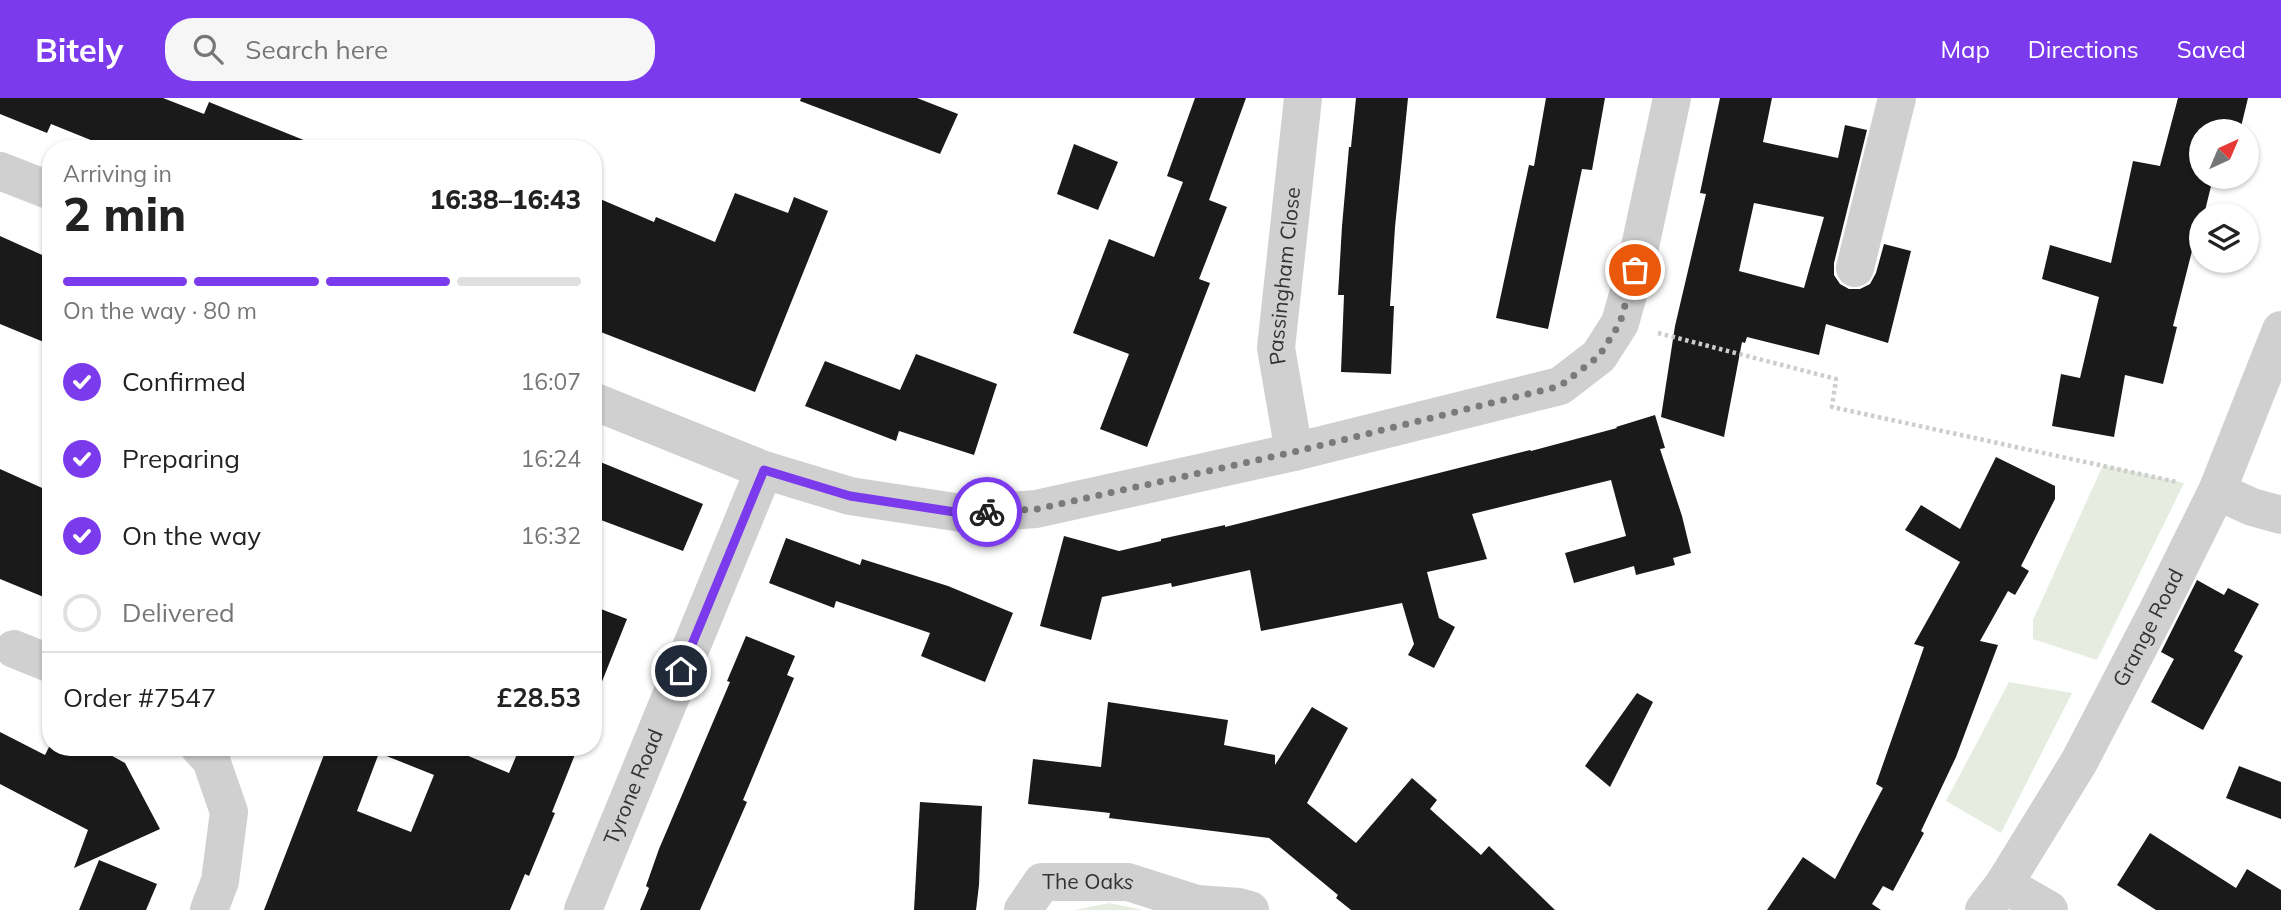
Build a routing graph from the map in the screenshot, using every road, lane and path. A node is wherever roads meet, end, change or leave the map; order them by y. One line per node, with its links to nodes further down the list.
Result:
1 (1303, 98): 10 (street, Passingham Close)
2 (1672, 98): 7 (street)
3 (1897, 98): 6 (street)
4 (0, 171): 5 (street)
5 (42, 187)
6 (1855, 268)
7 (1620, 323): 10 (street); 12 (path)
8 (2281, 330): 12 (street, Grange Road)
9 (602, 405): 11 (street)
10 (1294, 452): 11 (street)
11 (764, 470): 20 (street, Tyrone Road)
12 (2217, 491): 13 (street); 17 (street, Grange Road)
13 (2281, 515)
14 (14, 649): 15 (street)
15 (42, 660)
16 (207, 756): 19 (street)
17 (1994, 897): 23 (street)
18 (1196, 907): 21 (street, The Oaks); 22 (street, The Oaks)
19 (209, 910)
20 (583, 910)
21 (1023, 910)
22 (1250, 910)
23 (2049, 910)

